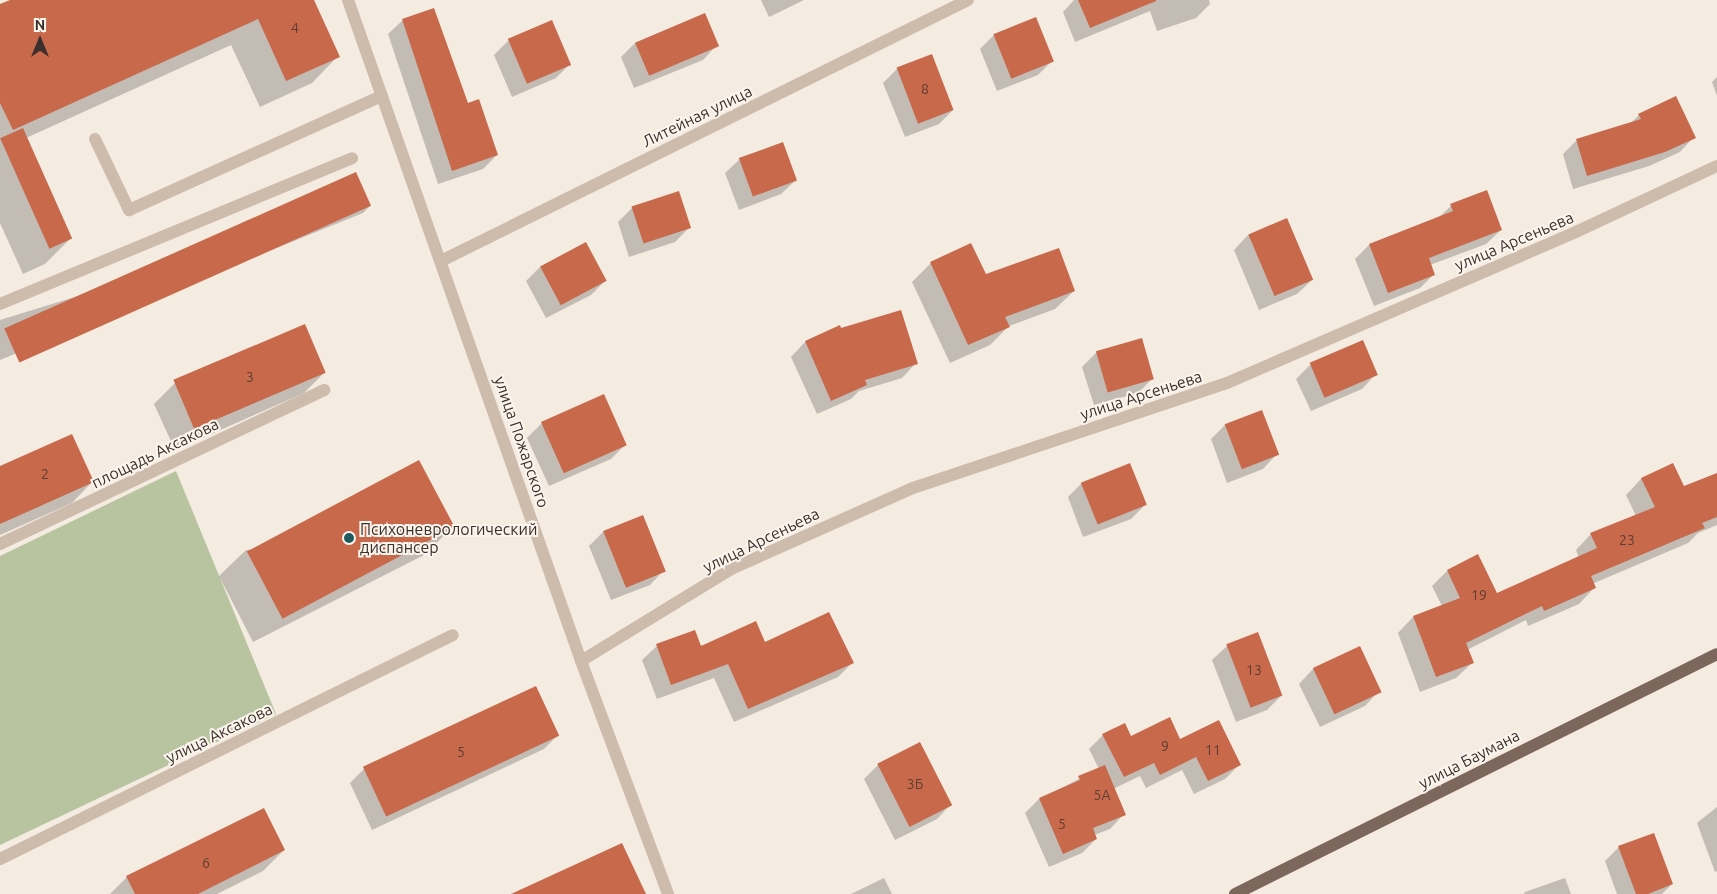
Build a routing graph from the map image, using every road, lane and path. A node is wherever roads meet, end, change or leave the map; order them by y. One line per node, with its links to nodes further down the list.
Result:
1 (348, 0): 3 (street, улица Пожарского)
2 (968, 0): 7 (street, Литейная улица)
3 (382, 96): 4 (street); 7 (street, улица Пожарского)
4 (94, 139)
5 (352, 158): 8 (street)
6 (1717, 166): 13 (street, улица Арсеньева)
7 (441, 261): 13 (street, улица Пожарского)
8 (0, 304)
9 (324, 390): 10 (street, площадь Аксакова)
10 (0, 544)
11 (453, 636): 14 (street, улица Аксакова)
12 (1717, 654): 16 (main road, улица Баумана)
13 (580, 661): 15 (street, улица Пожарского)
14 (0, 859)
15 (668, 894)
16 (1235, 894)

